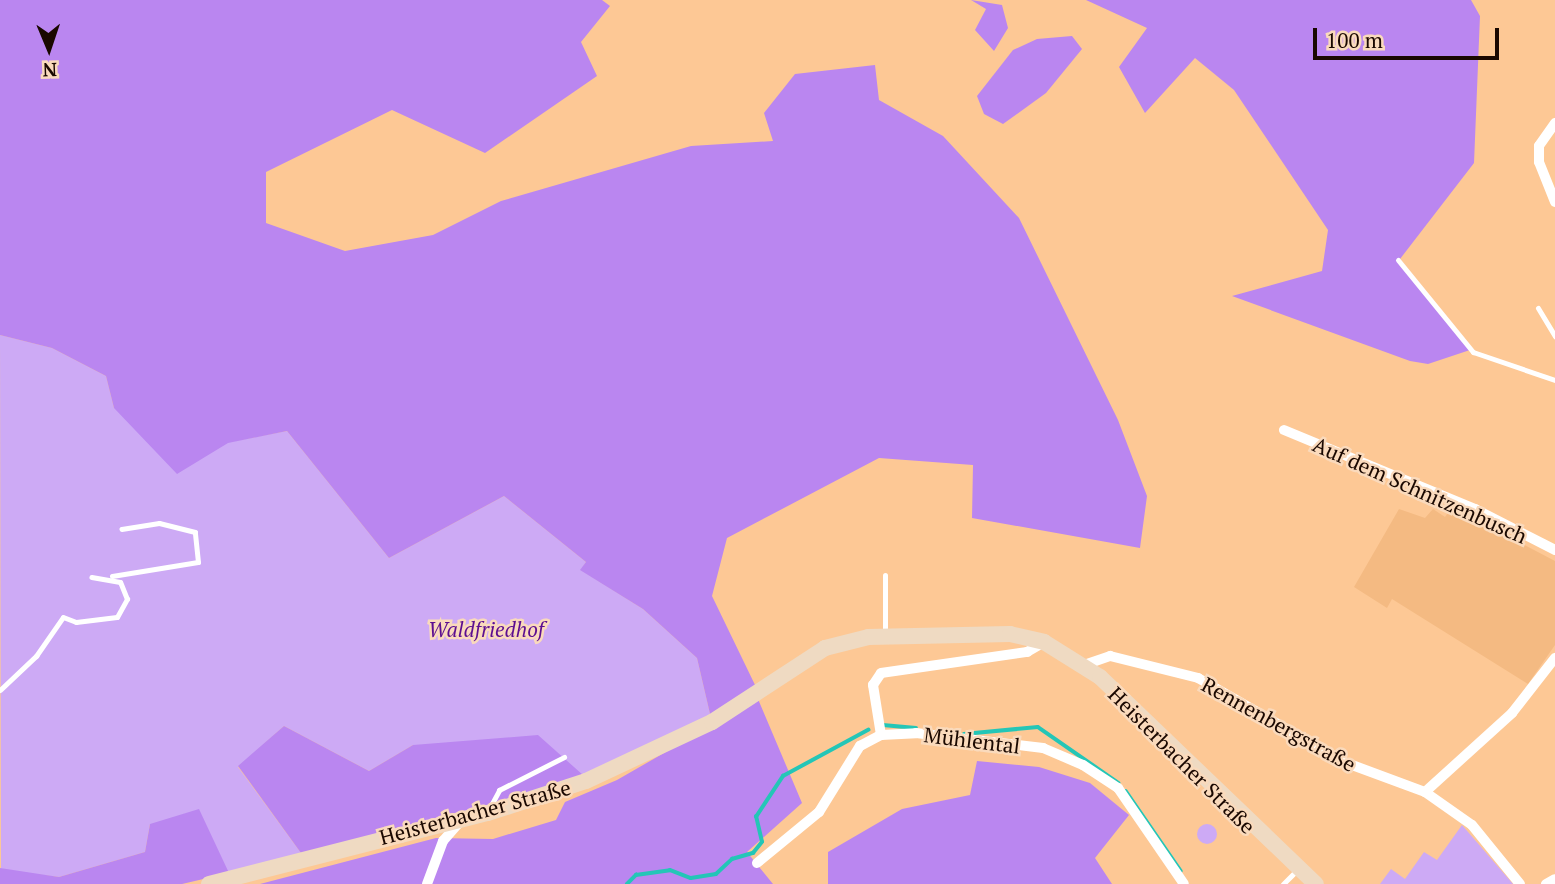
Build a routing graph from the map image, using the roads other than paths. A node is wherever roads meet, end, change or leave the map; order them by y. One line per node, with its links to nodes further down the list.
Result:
1 (1555, 123): 2 (street)
2 (1555, 202)
3 (1398, 260): 6 (lane)
4 (1538, 308): 5 (lane)
5 (1555, 336)
6 (1555, 380)
7 (1284, 430): 9 (street, Auf dem Schnitzenbusch)
8 (121, 529): 11 (lane)
9 (1555, 550)
10 (885, 575): 13 (lane)
11 (112, 576): 12 (lane); 17 (lane)
12 (91, 577)
13 (885, 636): 14 (main road, Heisterbacher Straße); 21 (main road, Heisterbacher Straße)
14 (1044, 642): 16 (main road, Heisterbacher Straße); 18 (street)
15 (1555, 658): 20 (street)
16 (1083, 665): 20 (street, Rennenbergstraße); 24 (main road, Heisterbacher Straße)
17 (0, 690)
18 (881, 736): 23 (street, Mühlental); 28 (street, Mühlental)
19 (564, 757): 21 (lane)
20 (1425, 792): 31 (street, Rennenbergstraße)
21 (488, 813): 22 (main road, Heisterbacher Straße)
22 (462, 820): 26 (main road, Heisterbacher Straße); 27 (street)
23 (757, 863)
24 (1297, 870): 29 (lane); 30 (main road, Heisterbacher Straße)
25 (1555, 879): 32 (street)
26 (209, 884)
27 (427, 884)
28 (1184, 884)
29 (1283, 884)
30 (1316, 884)
31 (1520, 884)
32 (1546, 884)

